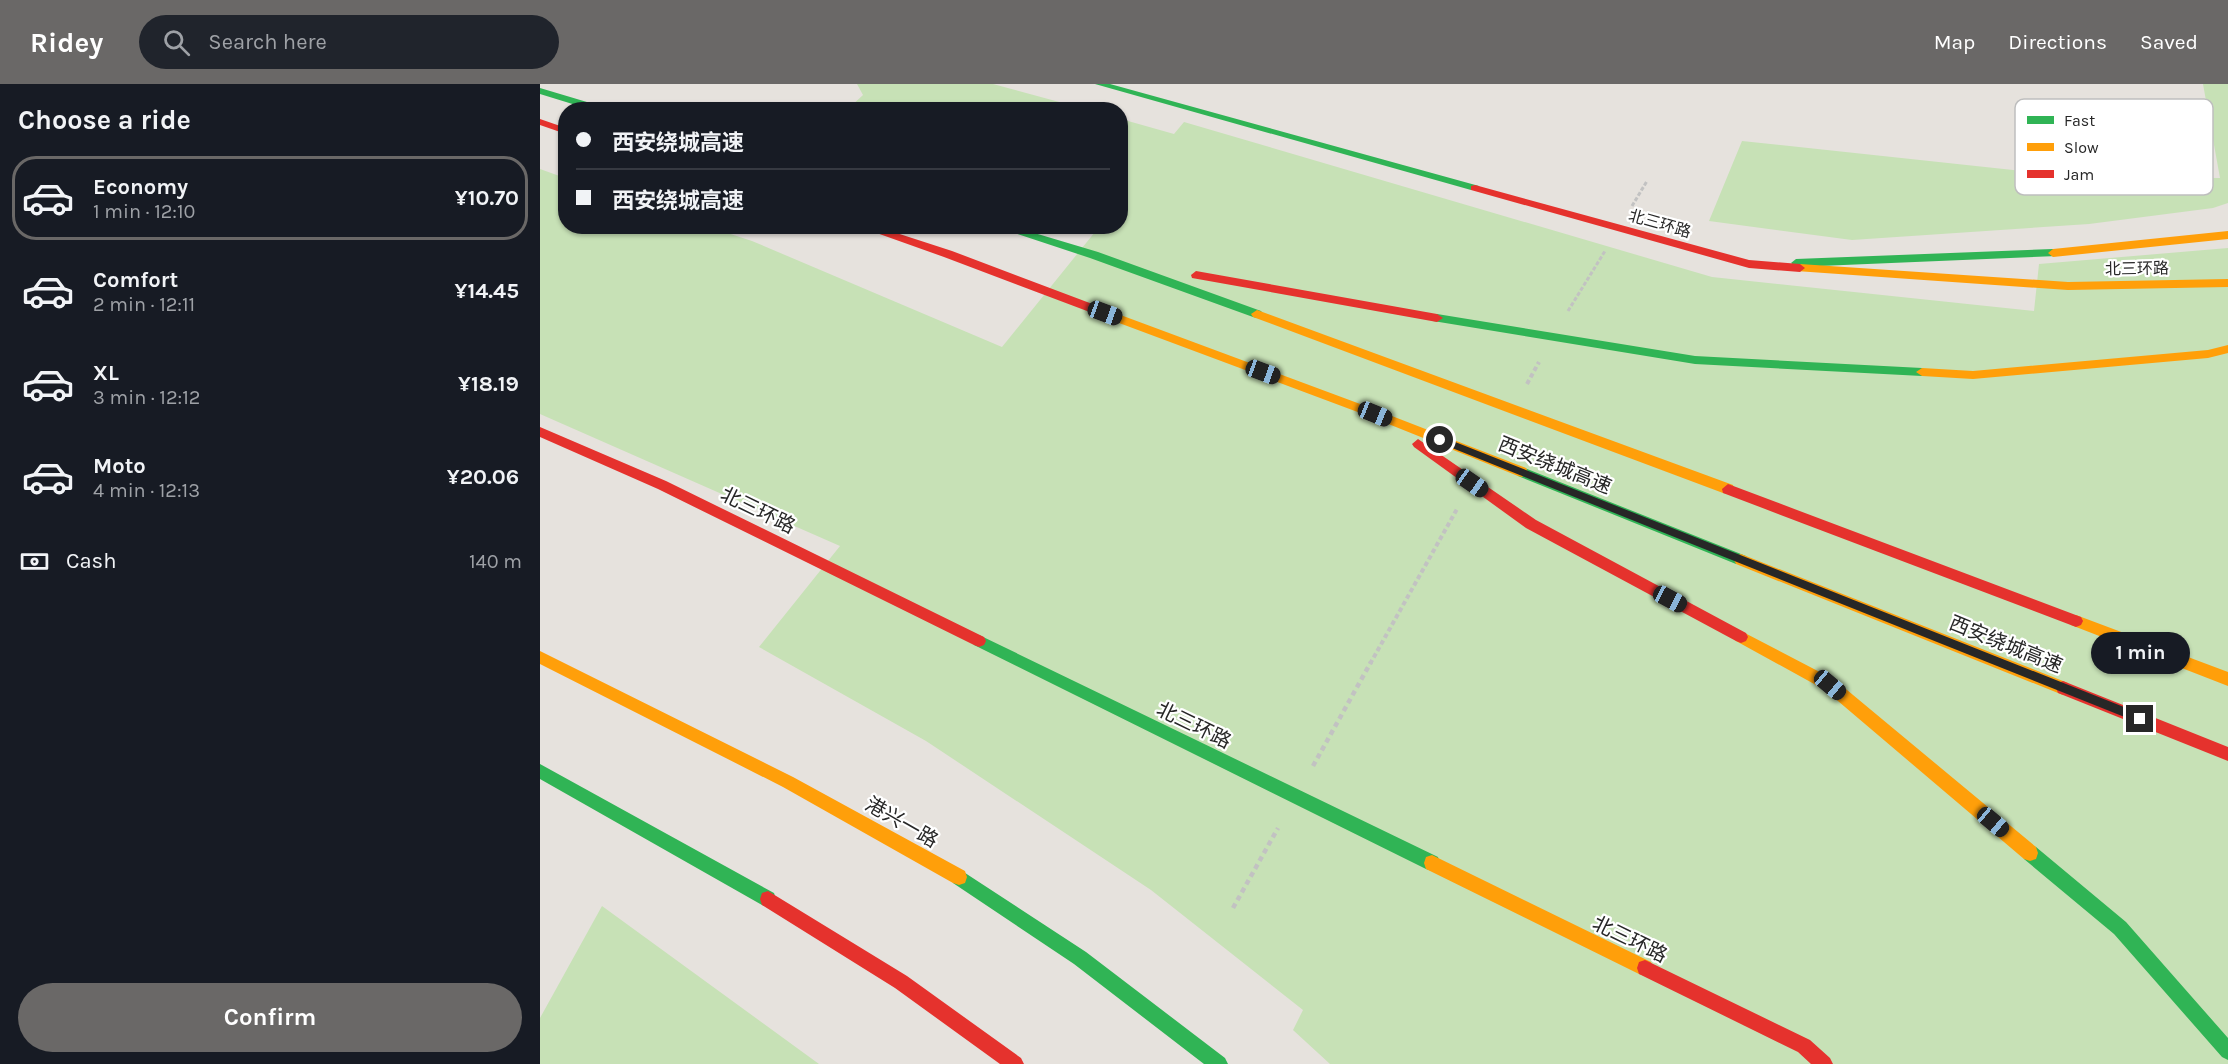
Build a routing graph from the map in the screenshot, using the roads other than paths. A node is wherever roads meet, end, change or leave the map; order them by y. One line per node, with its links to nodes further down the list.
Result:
1 (1100, 84): 10 (main road, 北三环路)
2 (540, 91): 3 (main road)
3 (577, 102)
4 (540, 122): 5 (main road)
5 (558, 128)
6 (887, 234): 13 (main road, 西安绕城高速)
7 (1024, 234): 9 (main road, 西安绕城高速)
8 (2228, 235): 10 (main road)
9 (1094, 255): 12 (main road); 16 (main road, 西安绕城高速)
10 (1749, 264): 11 (main road, 北三环路)
11 (2228, 283)
12 (2228, 349)
13 (1375, 414): 17 (main road, 西安绕城高速); 19 (main road)
14 (540, 432): 22 (main road, 北三环路)
15 (540, 657): 21 (main road, 港兴一路)
16 (2228, 679)
17 (2228, 754)
18 (540, 771): 20 (main road)
19 (2228, 1051)
20 (1015, 1064)
21 (1219, 1064)
22 (1824, 1064)

